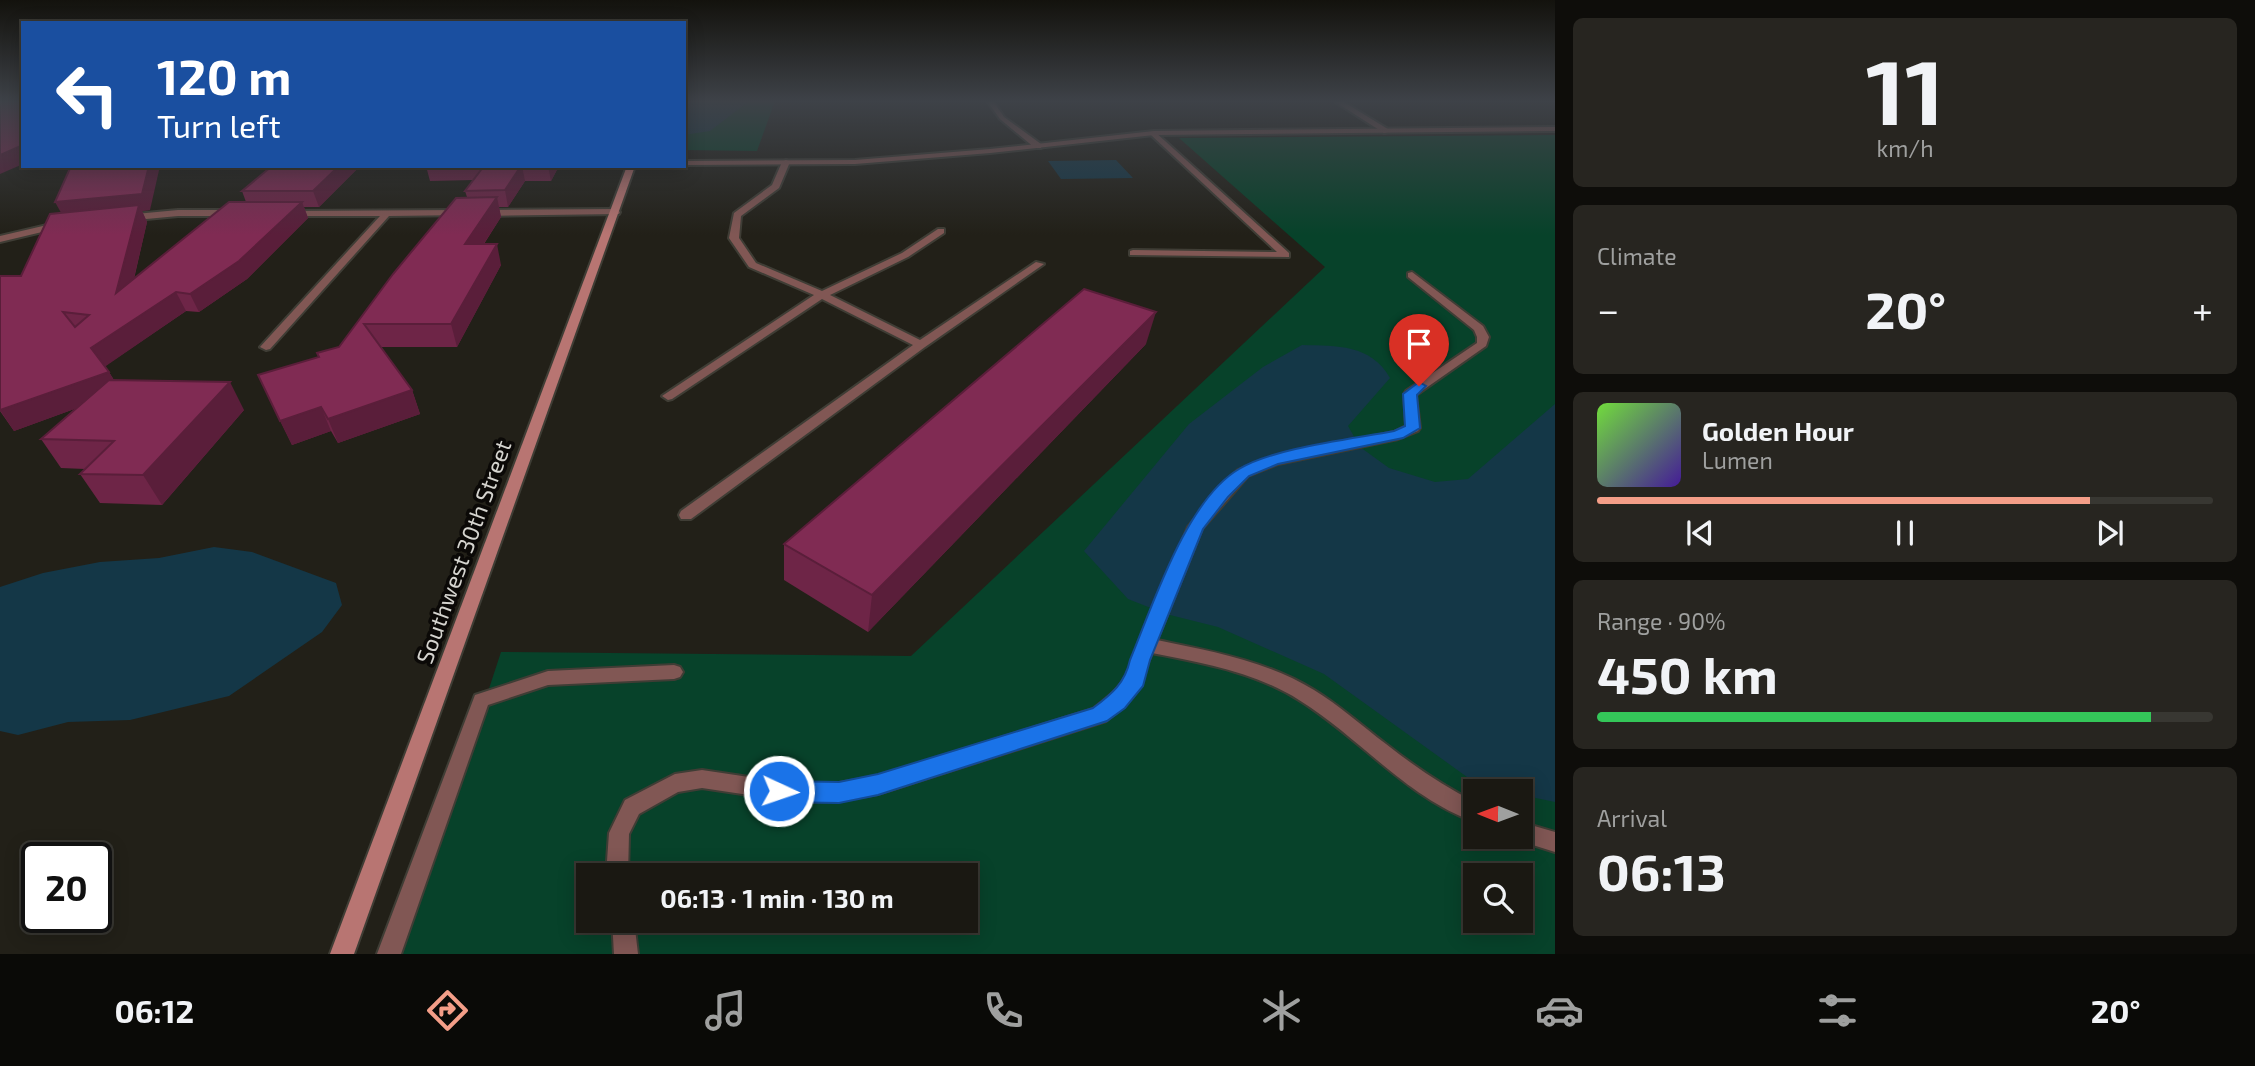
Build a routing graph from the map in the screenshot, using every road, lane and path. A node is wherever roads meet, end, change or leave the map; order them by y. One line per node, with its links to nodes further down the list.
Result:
1 (1038, 146): 2 (street); 4 (street)
2 (1042, 146)
3 (1168, 146): 15 (street)
4 (786, 162): 5 (street); 18 (street)
5 (686, 163)
6 (630, 168): 7 (street, Southwest 30th Street)
7 (616, 212): 10 (street); 30 (street, Southwest 30th Street)
8 (248, 213): 11 (street)
9 (275, 213): 10 (street)
10 (386, 214): 20 (street)
11 (114, 219)
12 (76, 223): 14 (street)
13 (941, 231): 18 (street)
14 (0, 239)
15 (1133, 253)
16 (1039, 264): 19 (street)
17 (1412, 275): 23 (street)
18 (822, 295): 19 (street); 21 (street)
19 (921, 345): 22 (street)
20 (266, 347)
21 (668, 396)
22 (685, 515)
23 (1148, 645): 25 (street); 28 (street)
24 (674, 671): 31 (street)
25 (1463, 806)
26 (1533, 836): 27 (street)
27 (1555, 842)
28 (618, 863)
29 (624, 933): 32 (street)
30 (342, 954)
31 (389, 954)
32 (626, 954)

